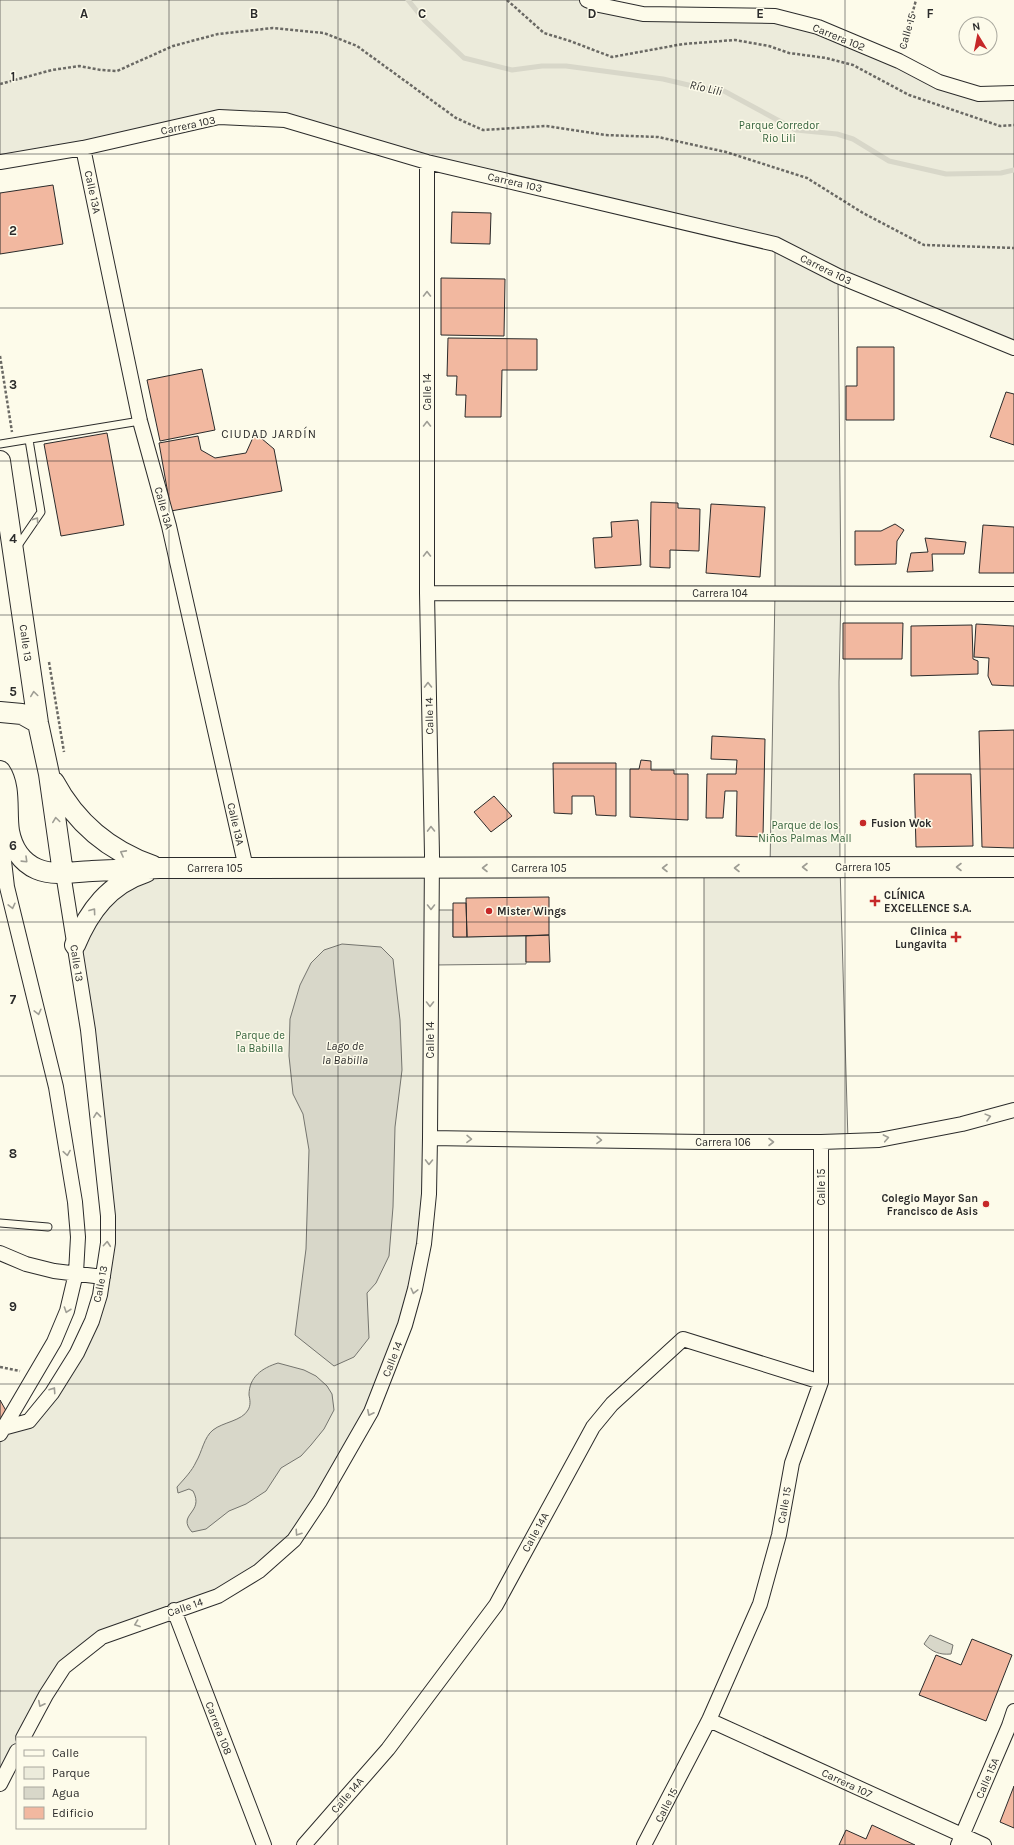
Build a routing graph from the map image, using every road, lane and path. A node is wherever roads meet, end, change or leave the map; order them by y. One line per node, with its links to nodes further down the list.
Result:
1 (507, 0): 7 (path)
2 (587, 0): 4 (street, Carrera 102)
3 (916, 0): 4 (path, Calle 15)
4 (898, 61): 6 (street, Carrera 102)
5 (0, 84): 11 (path)
6 (1014, 93)
7 (1014, 125)
8 (83, 148): 9 (street, Carrera 103); 10 (street, Carrera 103); 14 (street, Calle 13A)
9 (0, 162)
10 (427, 162): 12 (street, Carrera 103); 20 (street, Calle 14, one-way to 10)
11 (1014, 248)
12 (1014, 348)
13 (0, 356): 16 (path)
14 (140, 421): 15 (lane); 31 (street, Calle 13A)
15 (29, 440): 16 (lane); 19 (lane, one-way to 15)
16 (14, 442): 17 (lane)
17 (0, 444)
18 (0, 462): 19 (main road, Calle 13)
19 (13, 552): 24 (main road, Calle 13, one-way to 19)
20 (427, 593): 21 (street, Carrera 104); 32 (street, Calle 14, one-way to 20)
21 (1014, 594)
22 (48, 655): 25 (path)
23 (0, 712): 24 (main road)
24 (38, 723): 27 (main road, Calle 13)
25 (65, 755)
26 (0, 771): 33 (main road, Carrera 105, one-way to 33)
27 (49, 774): 30 (main road, one-way to 27); 33 (main road, Calle 13, one-way to 27)
28 (0, 826): 41 (street, Calle 13, one-way to 41)
29 (1014, 867): 32 (main road, Carrera 105, one-way to 32)
30 (159, 868): 31 (main road, Carrera 105); 33 (main road, Carrera 105); 34 (main road, one-way to 30)
31 (246, 868): 32 (main road, Carrera 105)
32 (431, 868): 36 (street, Calle 14, one-way to 36)
33 (63, 872): 34 (street, Calle 13)
34 (74, 945): 42 (street, Calle 13, one-way to 34)
35 (1014, 1110): 37 (street, Carrera 106, one-way to 35)
36 (430, 1138): 37 (street, Carrera 106, one-way to 37); 47 (street, Calle 14, one-way to 47)
37 (821, 1142): 45 (street, Calle 15)
38 (0, 1222): 39 (lane)
39 (48, 1227)
40 (0, 1253): 41 (street)
41 (76, 1273): 42 (street); 44 (street, Calle 13, one-way to 44)
42 (102, 1277): 46 (street, Calle 13, one-way to 42)
43 (0, 1367): 44 (path)
44 (34, 1373): 46 (street, Calle 13)
45 (821, 1382): 49 (street, Calle 15); 55 (street, Calle 14A)
46 (2, 1432)
47 (174, 1610): 50 (street, Calle 14, one-way to 50); 54 (street, Carrera 108)
48 (1014, 1711): 53 (street, Calle 15A)
49 (709, 1720): 53 (street, Carrera 107); 56 (street, Calle 15)
50 (25, 1737)
51 (16, 1753): 52 (street)
52 (0, 1784)
53 (960, 1840): 57 (street, Carrera 107)
54 (264, 1845)
55 (304, 1845)
56 (644, 1845)
57 (984, 1845)

